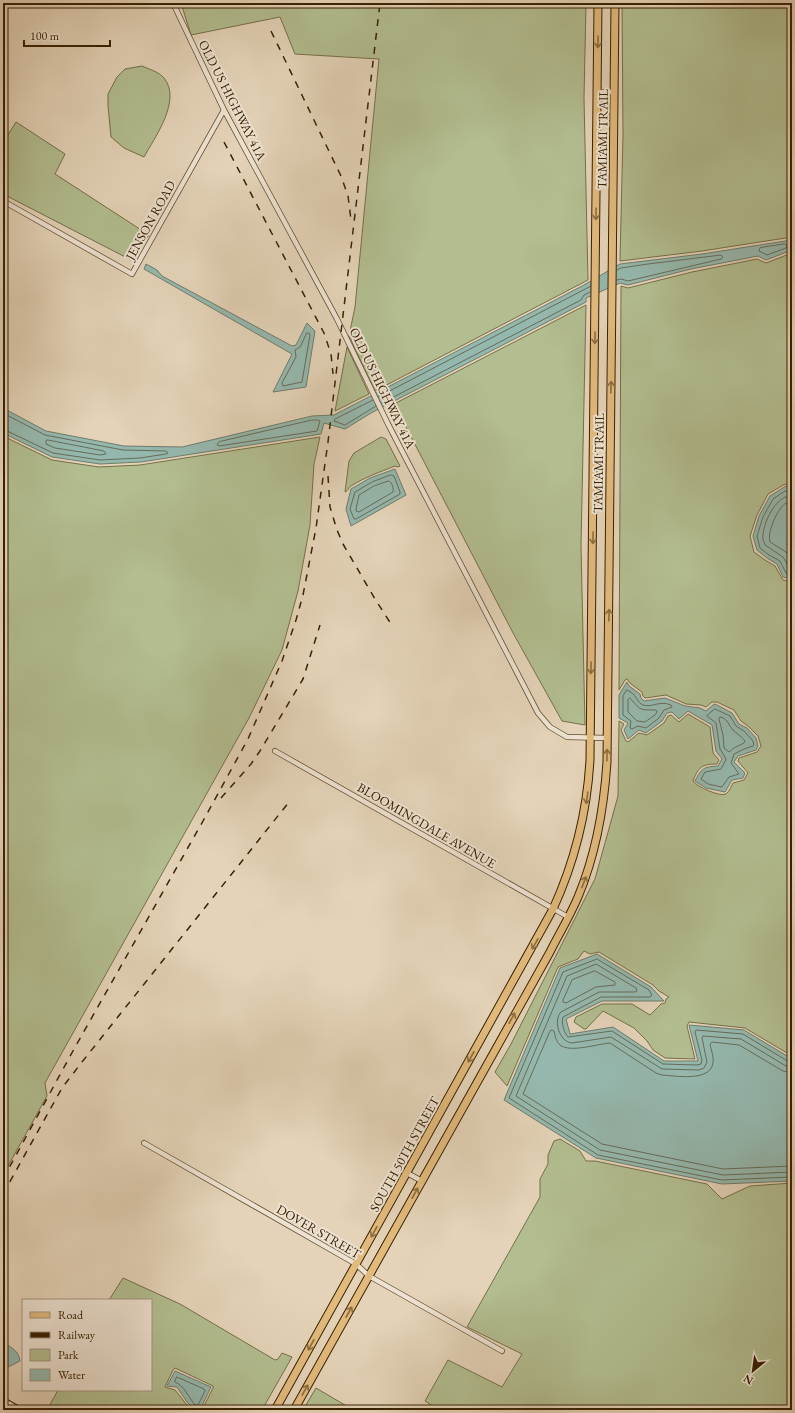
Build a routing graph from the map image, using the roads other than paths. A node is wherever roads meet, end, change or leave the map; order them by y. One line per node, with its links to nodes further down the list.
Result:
1 (173, 3): 6 (street, OLD US HIGHWAY 41A)
2 (598, 3): 4 (main road, TAMIAMI TRAIL, one-way to 4)
3 (615, 3): 5 (main road, TAMIAMI TRAIL)
4 (597, 92): 5 (street); 8 (main road, TAMIAMI TRAIL, one-way to 8)
5 (614, 92): 9 (main road, TAMIAMI TRAIL, one-way to 5)
6 (224, 110): 7 (street, JENSON ROAD); 8 (street, OLD US HIGHWAY 41A)
7 (3, 201)
8 (591, 738): 9 (street, OLD US HIGHWAY 41A); 11 (main road, TAMIAMI TRAIL, one-way to 11)
9 (607, 738): 12 (main road, TAMIAMI TRAIL, one-way to 9)
10 (275, 751): 11 (street, BLOOMINGDALE AVENUE)
11 (553, 909): 12 (street, BLOOMINGDALE AVENUE); 14 (main road, SOUTH 50TH STREET, one-way to 14)
12 (568, 917): 15 (main road, one-way to 12)
13 (144, 1143): 16 (street, DOVER STREET)
14 (407, 1173): 15 (street); 16 (main road, SOUTH 50TH STREET, one-way to 16)
15 (422, 1181): 17 (main road, one-way to 15)
16 (356, 1264): 17 (street, DOVER STREET); 21 (main road, SOUTH 50TH STREET, one-way to 21)
17 (369, 1276): 18 (street, DOVER STREET); 22 (main road, one-way to 17)
18 (502, 1352)
19 (3, 1401): 20 (main road)
20 (19, 1410)
21 (275, 1410)
22 (294, 1410)

